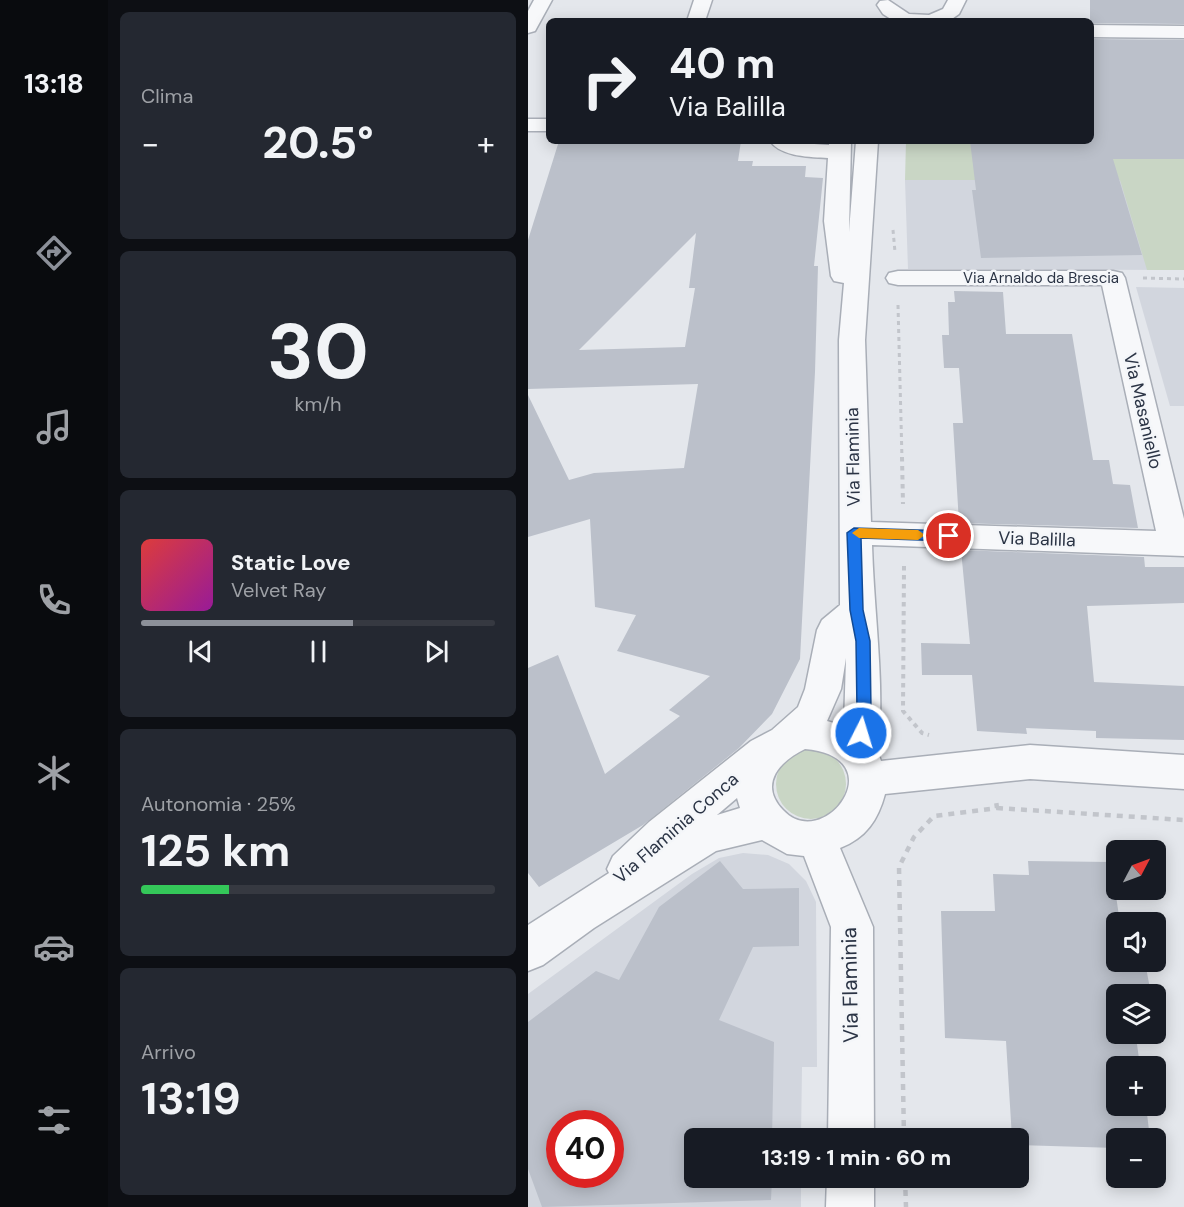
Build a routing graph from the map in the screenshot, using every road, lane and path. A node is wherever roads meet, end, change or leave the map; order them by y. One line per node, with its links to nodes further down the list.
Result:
1 (543, 0): 9 (street)
2 (703, 0): 5 (street)
3 (957, 3): 7 (street); 8 (street)
4 (885, 9): 6 (street)
5 (697, 18)
6 (908, 18)
7 (940, 18)
8 (965, 18)
9 (528, 27): 10 (street)
10 (546, 27)
11 (1094, 31): 12 (street)
12 (1184, 32)
13 (528, 125): 14 (street)
14 (546, 125)
15 (789, 144): 17 (street)
16 (867, 144): 22 (street, Via Flaminia)
17 (838, 146): 22 (street, Via Flaminia)
18 (893, 221): 19 (path)
19 (898, 278): 20 (street, Via Arnaldo da Brescia); 24 (path)
20 (1113, 278): 21 (path, Via Arnaldo da Brescia); 25 (street, Via Masaniello)
21 (1184, 279)
22 (852, 340): 23 (street, Via Flaminia)
23 (854, 533): 24 (street, Via Balilla); 26 (street, Via Flaminia)
24 (904, 535): 25 (street, Via Balilla); 27 (path)
25 (1179, 544)
26 (856, 610): 28 (street); 30 (street, Via Flaminia)
27 (938, 738)
28 (781, 741): 30 (street); 34 (street); 36 (street, Via Flaminia Conca)
29 (991, 765): 30 (street); 31 (street); 32 (path)
30 (863, 767): 35 (street)
31 (1184, 772)
32 (997, 808): 33 (path); 39 (path)
33 (1184, 820)
34 (767, 822): 35 (street); 36 (street, Via Flaminia Conca)
35 (816, 837): 38 (street, Via Flaminia)
36 (580, 914): 37 (street, Via Flaminia Conca)
37 (528, 950)
38 (851, 1128)
39 (904, 1128)
40 (851, 1188): 42 (street)
41 (905, 1188): 43 (path)
42 (850, 1207)
43 (906, 1207)

